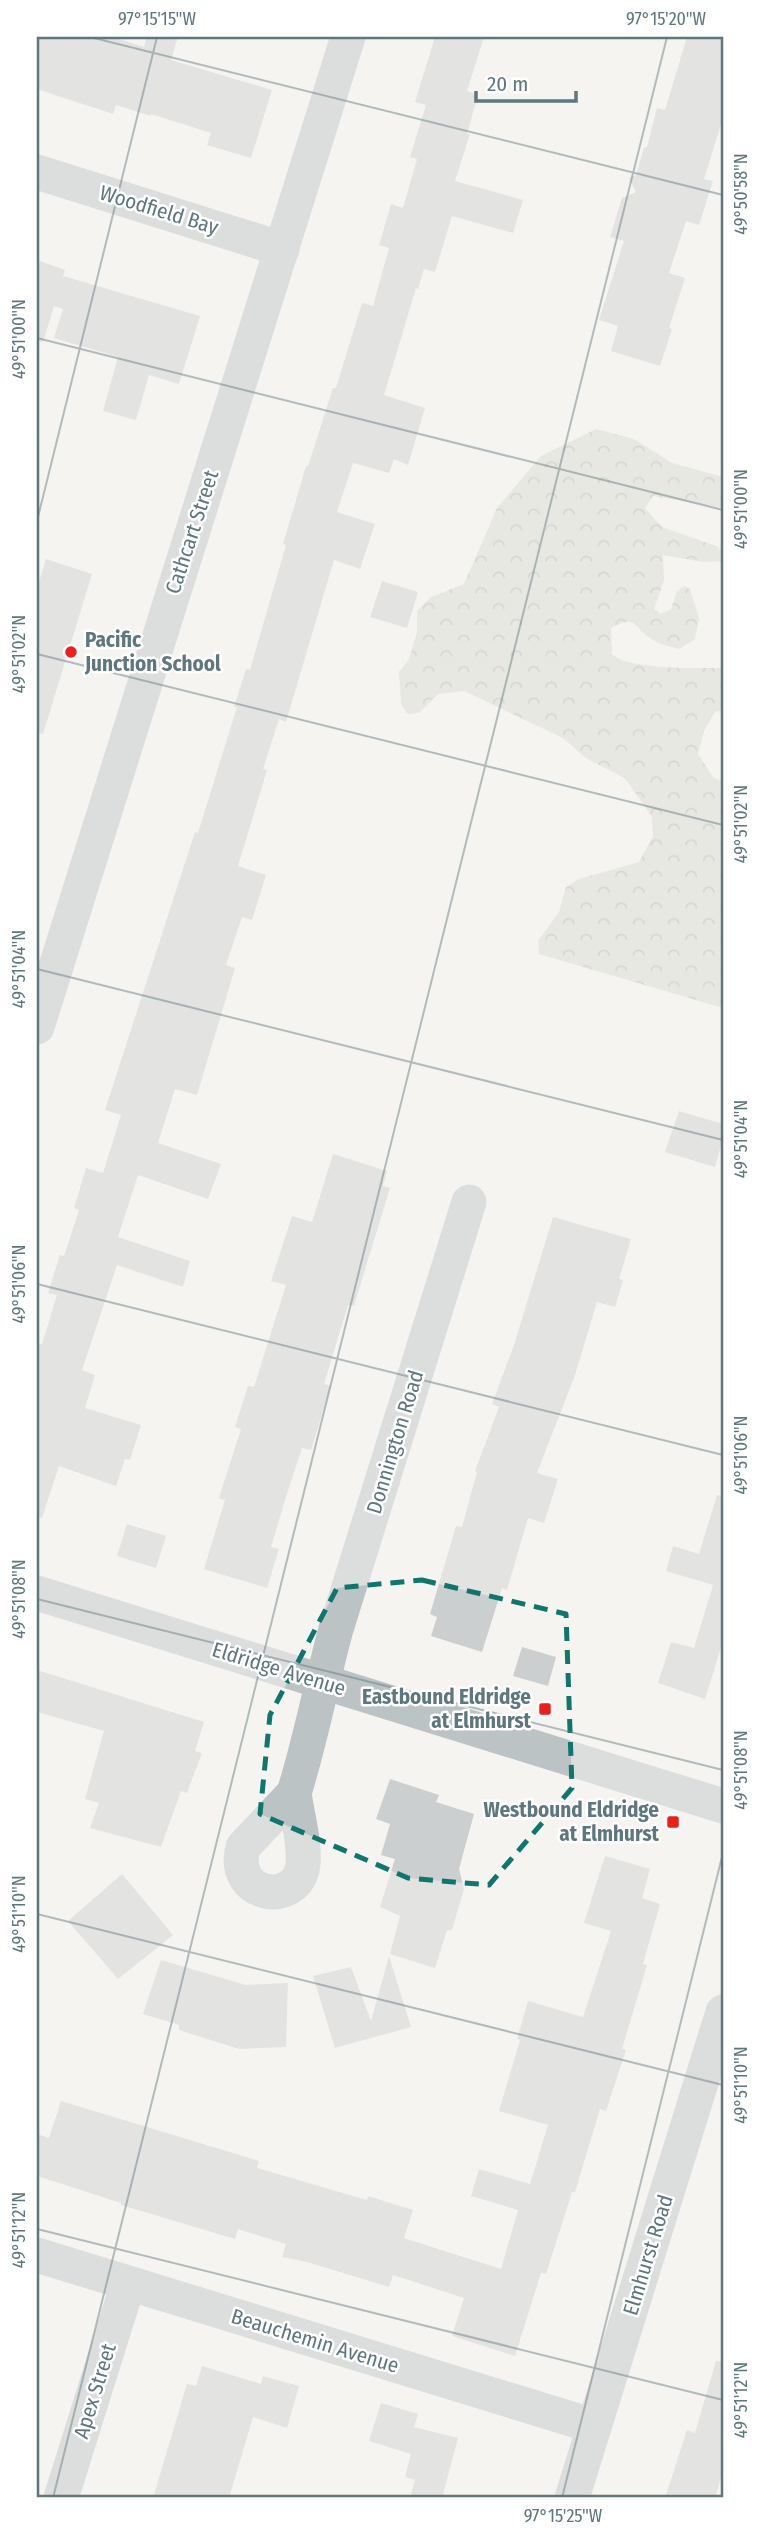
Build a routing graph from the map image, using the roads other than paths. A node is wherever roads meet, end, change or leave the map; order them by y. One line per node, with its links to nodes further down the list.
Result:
1 (348, 37): 3 (street, Cathcart Street)
2 (37, 172): 3 (street, Woodfield Bay)
3 (282, 249): 4 (street, Cathcart Street)
4 (37, 1027)
5 (469, 1202): 7 (street, Donnington Road)
6 (37, 1593): 7 (street, Eldridge Avenue)
7 (321, 1683): 8 (street, Donnington Road); 9 (street, Eldridge Avenue)
8 (294, 1793)
9 (723, 1806)
10 (723, 2012): 13 (street, Elmhurst Road)
11 (37, 2255): 12 (street, Beauchemin Avenue)
12 (128, 2284): 13 (street, Beauchemin Avenue); 14 (street, Apex Street)
13 (594, 2426): 15 (street, Elmhurst Road)
14 (61, 2498)
15 (572, 2498)

